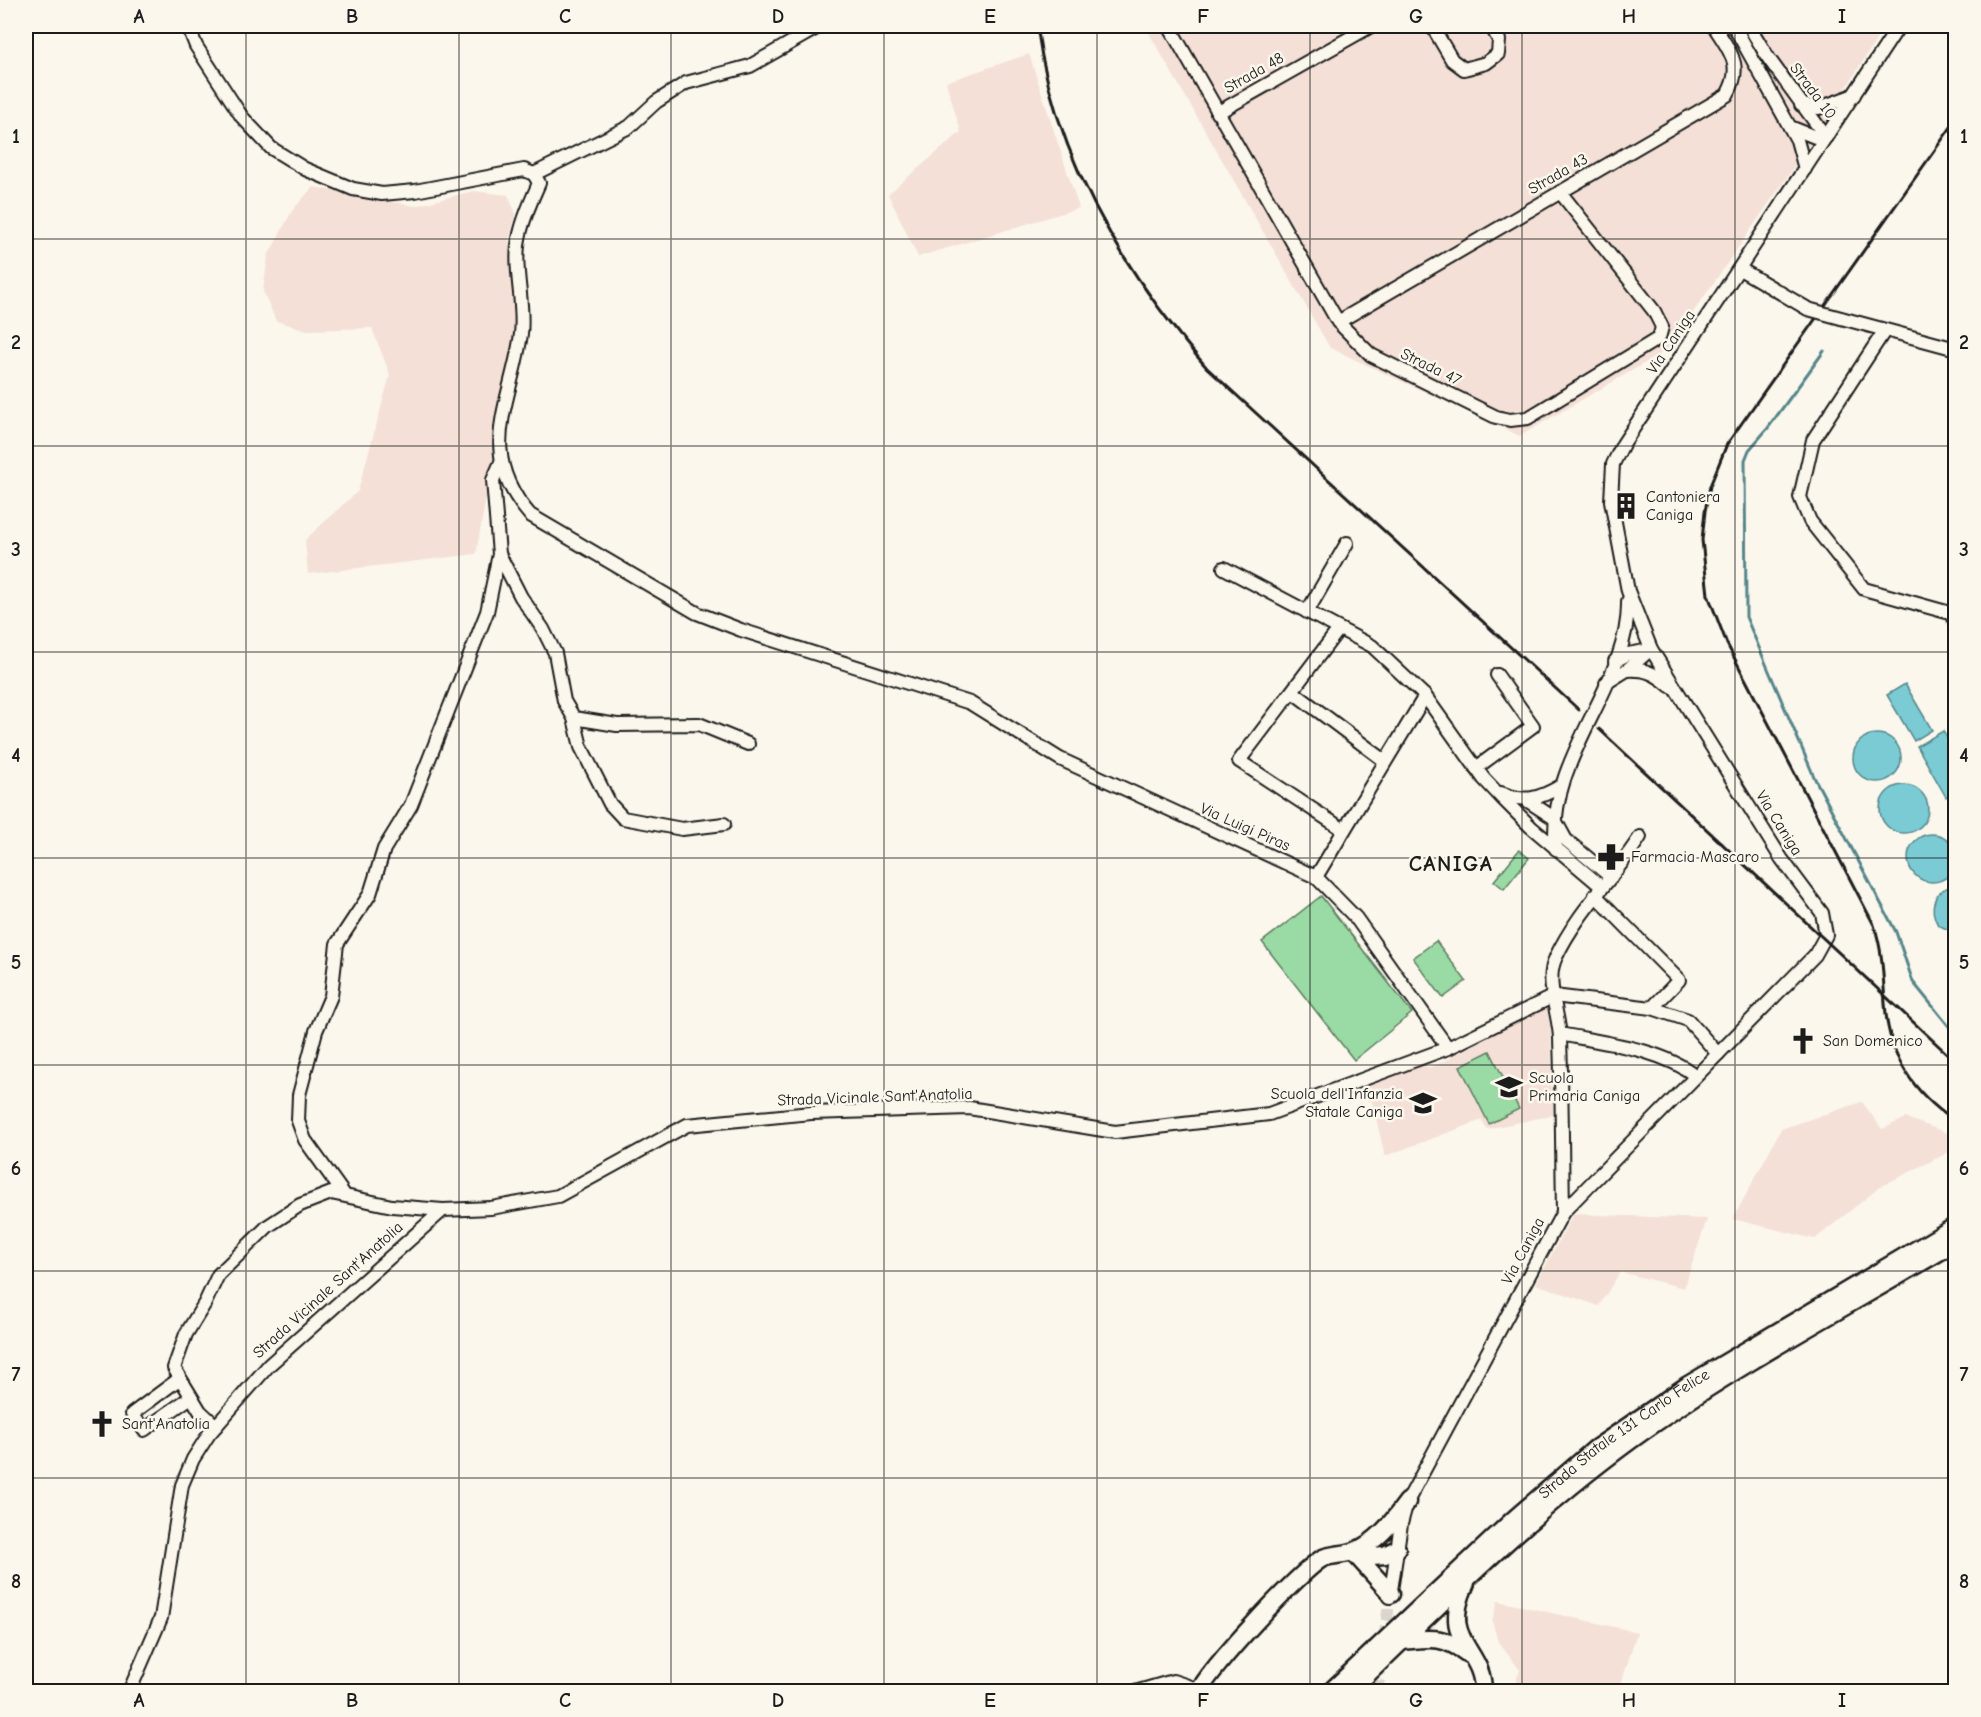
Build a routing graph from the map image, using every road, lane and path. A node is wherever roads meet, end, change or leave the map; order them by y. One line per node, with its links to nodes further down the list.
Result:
1 (188, 26): 17 (street)
2 (820, 26): 17 (street)
3 (1169, 26): 13 (street, Strada 47)
4 (1371, 26): 13 (street, Strada 48)
5 (1432, 26): 6 (street)
6 (1491, 26)
7 (1714, 26): 18 (street, Strada 43)
8 (1734, 26): 14 (street, Strada 10)
9 (1749, 26): 12 (street, Strada 10)
10 (1899, 26): 11 (street, Via Caniga)
11 (1854, 95): 12 (street); 15 (street, Via Caniga)
12 (1800, 104): 15 (street, Strada 10)
13 (1217, 113): 20 (street, Strada 47)
14 (1790, 127): 15 (street, Strada 10); 16 (street)
15 (1826, 137): 16 (street, Via Caniga)
16 (1805, 169): 19 (street, Via Caniga)
17 (534, 174): 23 (street)
18 (1560, 192): 20 (street, Strada 43); 20 (street, Strada 47)
19 (1740, 269): 21 (street, bridge); 27 (street, Via Caniga)
20 (1338, 322)
21 (1885, 330): 22 (street); 29 (street)
22 (1956, 349)
23 (501, 462): 25 (street); 52 (street, Via Luigi Piras)
24 (1347, 543): 28 (street)
25 (499, 554): 39 (street); 61 (street)
26 (1224, 568): 28 (street)
27 (1628, 591): 31 (street, Via Caniga); 32 (street)
28 (1307, 612): 30 (street)
29 (1956, 622)
30 (1338, 629): 36 (street); 38 (street)
31 (1652, 649): 32 (street); 33 (street); 37 (street, Via Caniga)
32 (1615, 661): 35 (street)
33 (1627, 670): 35 (street); 37 (street)
34 (1497, 675): 42 (street)
35 (1606, 683): 43 (street)
36 (1293, 692): 41 (street); 49 (street)
37 (1680, 694): 59 (street, Via Caniga)
38 (1425, 696): 41 (street); 42 (street)
39 (574, 718): 40 (street); 48 (street)
40 (748, 744)
41 (1385, 761): 49 (street)
42 (1476, 768): 44 (street)
43 (1561, 786): 45 (street); 46 (street)
44 (1495, 790): 45 (street); 47 (street)
45 (1528, 801): 46 (street)
46 (1554, 818): 47 (street); 51 (street); 53 (street)
47 (1525, 821): 51 (street)
48 (724, 824)
49 (1344, 830): 52 (street)
50 (1640, 837): 53 (street)
51 (1556, 849): 54 (street)
52 (1316, 877): 58 (street, Via Luigi Piras)
53 (1611, 877): 54 (street)
54 (1599, 891): 55 (street); 56 (street)
55 (1554, 996): 56 (street); 57 (street); 58 (street, Strada Vicinale Sant'Anatolia)
56 (1652, 1008): 59 (street)
57 (1560, 1034): 60 (street); 63 (street)
58 (1448, 1048): 62 (street, Strada Vicinale Sant'Anatolia)
59 (1718, 1054): 60 (street, Via Caniga)
60 (1696, 1076): 63 (street, Via Caniga)
61 (343, 1193): 62 (street, Strada Vicinale Sant'Anatolia); 67 (street, Strada Vicinale Sant'Anatolia)
62 (443, 1210): 69 (street, Strada Vicinale Sant'Anatolia)
63 (1563, 1212): 70 (street, Via Caniga)
64 (1956, 1226): 66 (highway, Strada Statale 131 Carlo Felice)
65 (1956, 1242): 66 (highway, Strada Statale 131 Carlo Felice)
66 (1777, 1340): 71 (highway, Strada Statale 131 Carlo Felice)
67 (179, 1378): 68 (street); 68 (street)
68 (191, 1397): 69 (street)
69 (216, 1426): 79 (street, Strada Vicinale Sant'Anatolia)
70 (1407, 1502): 72 (street, Via Caniga); 73 (highway)
71 (1517, 1525): 74 (highway, Strada Statale 131 Carlo Felice); 81 (highway, Strada Statale 131 Carlo Felice)
72 (1397, 1549): 73 (highway); 75 (street, Via Caniga)
73 (1359, 1552): 75 (highway); 78 (highway)
74 (1468, 1579): 76 (highway, Strada Statale 131 Carlo Felice); 77 (highway)
75 (1391, 1596)
76 (1402, 1641): 77 (highway); 82 (highway, Strada Statale 131 Carlo Felice)
77 (1471, 1656): 83 (highway)
78 (1199, 1690): 80 (street)
79 (129, 1692)
80 (1136, 1692)
81 (1330, 1692)
82 (1348, 1692)
83 (1483, 1692)

